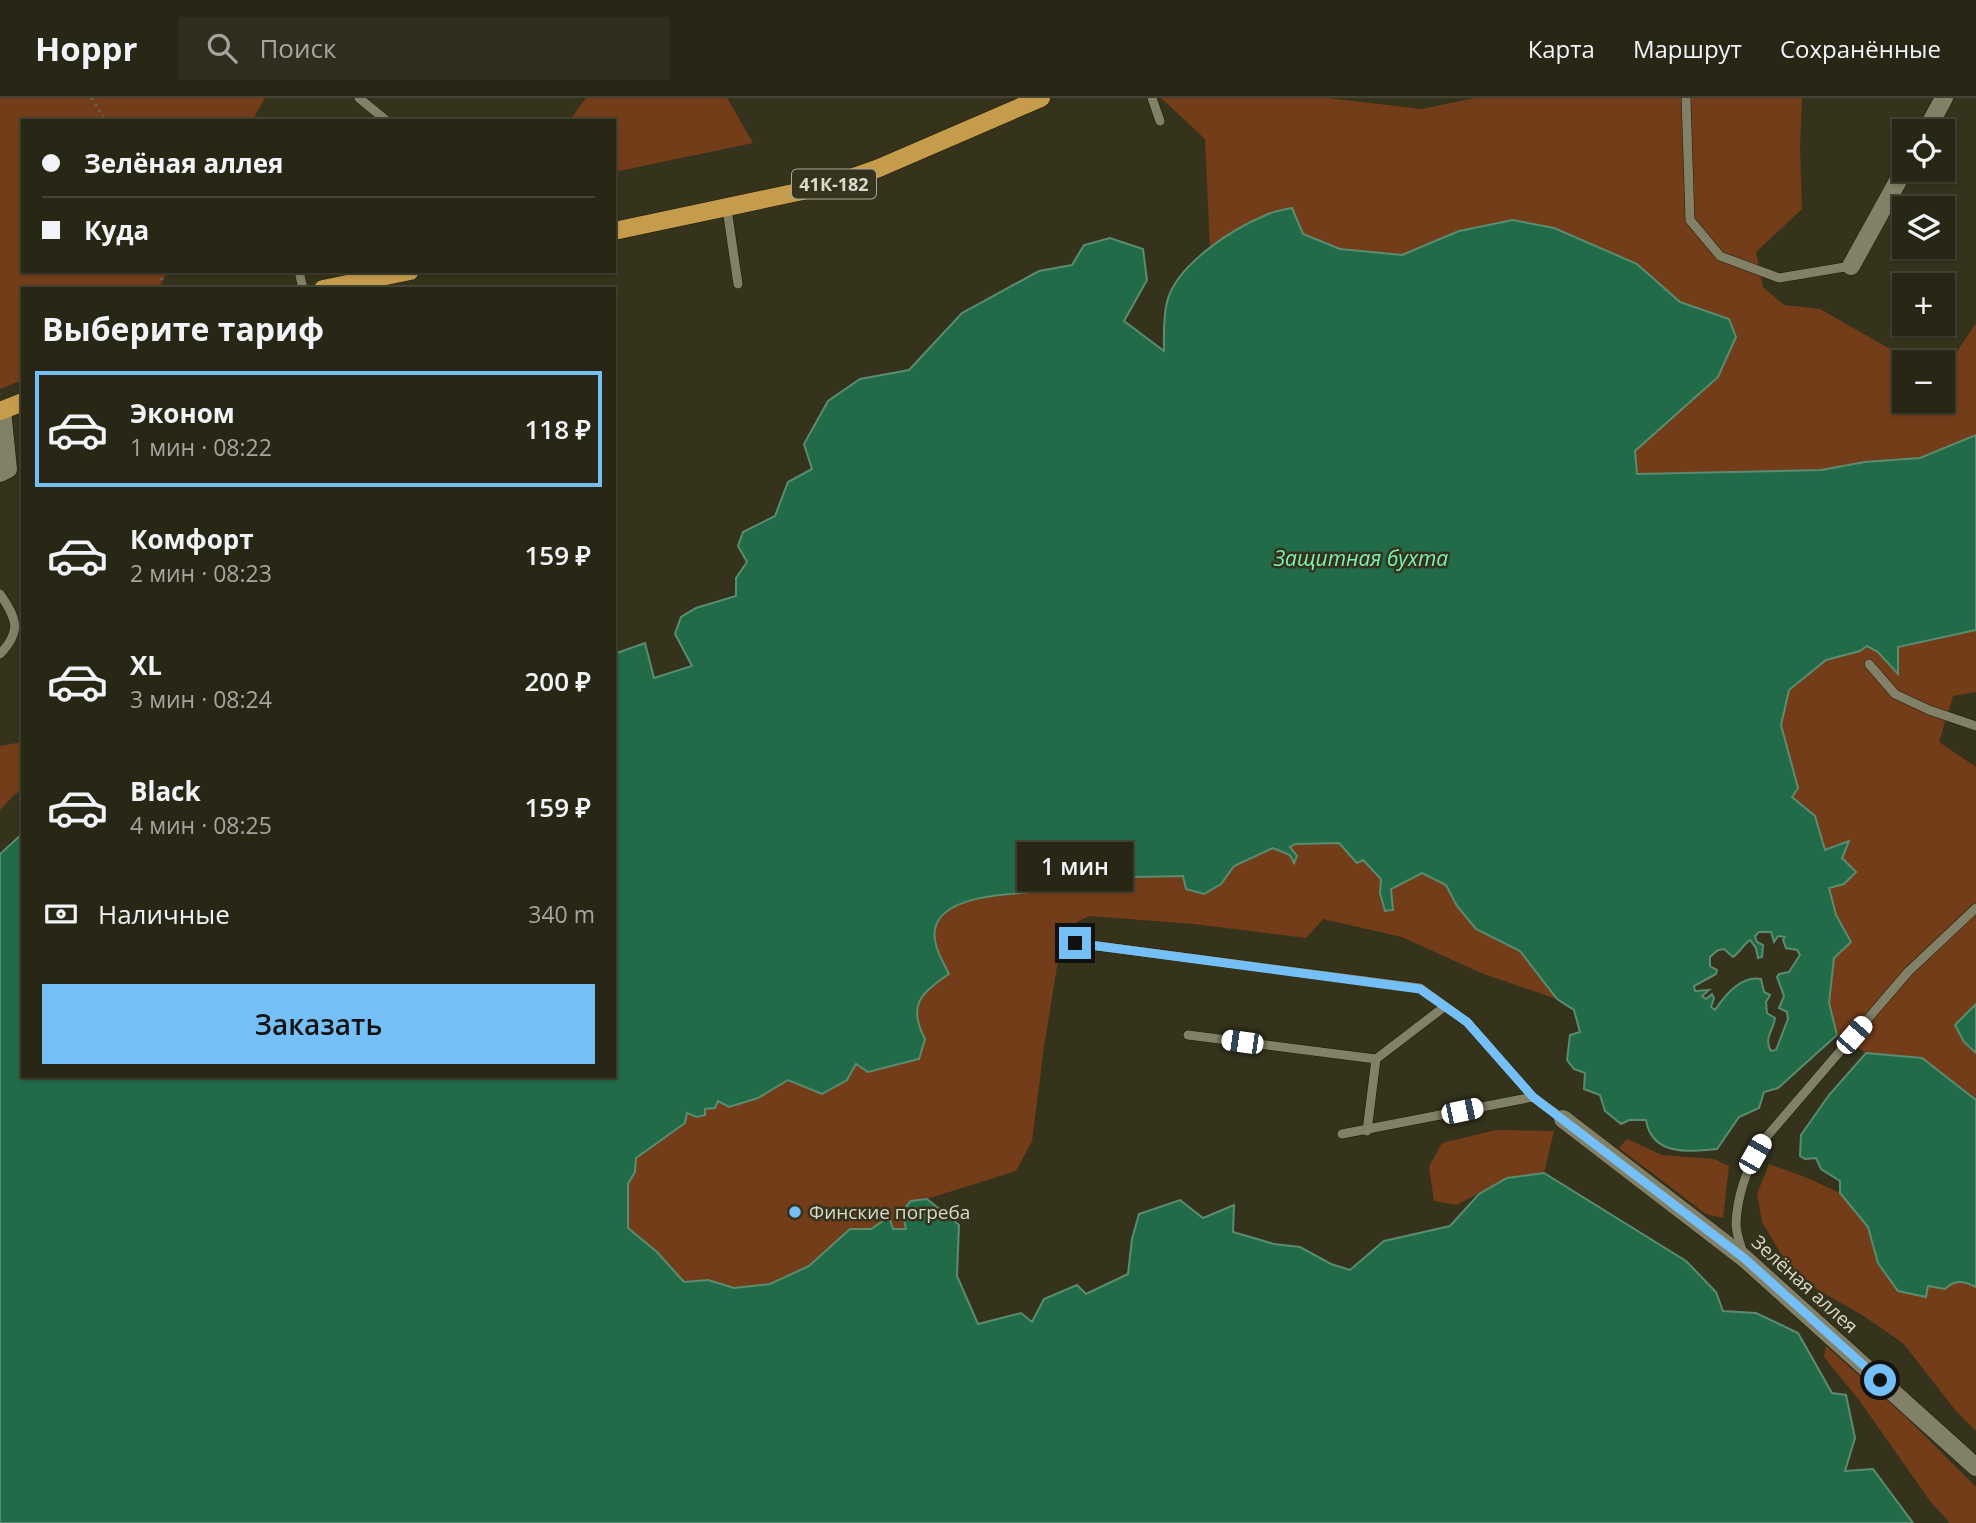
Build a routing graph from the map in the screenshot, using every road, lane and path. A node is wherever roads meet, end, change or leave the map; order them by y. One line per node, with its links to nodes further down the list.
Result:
1 (92, 98): 7 (path)
2 (359, 98): 8 (lane)
3 (1041, 98): 12 (main road, 41К-182)
4 (1152, 98): 10 (lane)
5 (1686, 98): 14 (lane)
6 (1944, 98): 9 (street)
7 (104, 119)
8 (385, 119)
9 (1933, 119)
10 (1160, 121)
11 (1897, 182): 14 (street)
12 (727, 209): 13 (main road, 41К-182); 17 (lane)
13 (616, 231)
14 (1851, 267)
15 (406, 273): 16 (main road)
16 (383, 283): 18 (main road)
17 (738, 284)
18 (344, 287)
19 (21, 403): 20 (main road)
20 (1, 411): 21 (street)
21 (8, 470)
22 (0, 594): 23 (lane)
23 (0, 654)
24 (1869, 664): 25 (lane)
25 (1976, 726)
26 (1976, 908): 35 (lane)
27 (1075, 943): 28 (lane)
28 (1444, 1007): 30 (lane); 31 (lane)
29 (1188, 1035): 30 (lane)
30 (1376, 1059): 33 (lane)
31 (1533, 1097): 32 (lane); 33 (lane)
32 (1563, 1119): 35 (street, Зелёная аллея)
33 (1367, 1131): 34 (lane)
34 (1342, 1134)
35 (1744, 1258): 36 (street, Зелёная аллея)
36 (1976, 1467)

